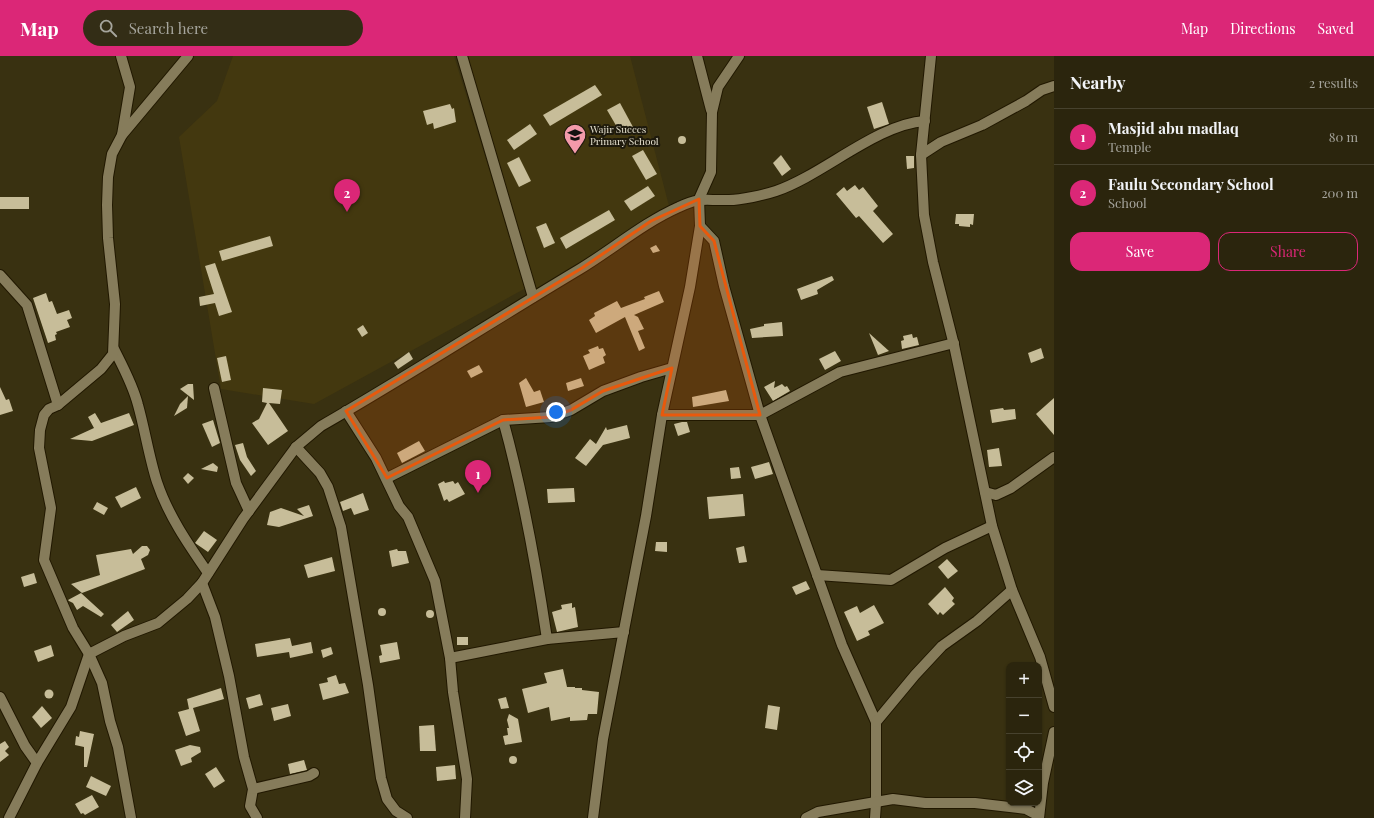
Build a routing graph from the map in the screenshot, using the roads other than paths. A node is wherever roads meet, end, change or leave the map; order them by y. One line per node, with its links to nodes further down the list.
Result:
1 (121, 56): 10 (street)
2 (188, 56): 10 (street)
3 (462, 56): 15 (street)
4 (697, 56): 8 (street)
5 (739, 56): 8 (street)
6 (931, 56): 9 (street)
7 (1054, 86): 11 (street)
8 (712, 112): 12 (street)
9 (924, 121): 11 (street); 12 (street)
10 (122, 135): 17 (street)
11 (921, 155): 16 (street)
12 (699, 199): 13 (street); 15 (street)
13 (700, 226): 18 (street); 23 (street)
14 (0, 275): 20 (street)
15 (533, 297): 21 (street)
16 (954, 342): 23 (street); 28 (street)
17 (114, 349): 20 (street); 31 (street)
18 (672, 368): 22 (street); 24 (street)
19 (214, 388): 29 (street)
20 (58, 405): 37 (street)
21 (346, 411): 25 (street); 27 (street)
22 (662, 415): 23 (street); 35 (street)
23 (760, 415): 32 (street)
24 (503, 420): 27 (street); 36 (street)
25 (296, 447): 29 (street); 51 (street)
26 (1054, 457): 28 (street)
27 (387, 478): 38 (street)
28 (985, 492): 30 (street)
29 (249, 511): 31 (street)
30 (992, 526): 32 (street); 34 (street)
31 (208, 572): 33 (street)
32 (817, 575): 41 (street)
33 (202, 583): 37 (street); 45 (street)
34 (1012, 590): 40 (street); 41 (street)
35 (624, 632): 36 (street); 53 (street)
36 (547, 639): 38 (street)
37 (90, 654): 43 (street); 49 (street)
38 (450, 658): 52 (street)
39 (0, 698): 43 (street)
40 (1054, 707)
41 (876, 722): 46 (street)
42 (1054, 732): 47 (street)
43 (37, 763): 48 (street)
44 (314, 773): 45 (street)
45 (253, 788): 50 (street)
46 (876, 803): 47 (street); 54 (street); 55 (street)
47 (1039, 817)
48 (9, 818)
49 (131, 818)
50 (257, 818)
51 (406, 818)
52 (465, 818)
53 (593, 818)
54 (806, 818)
55 (875, 818)

